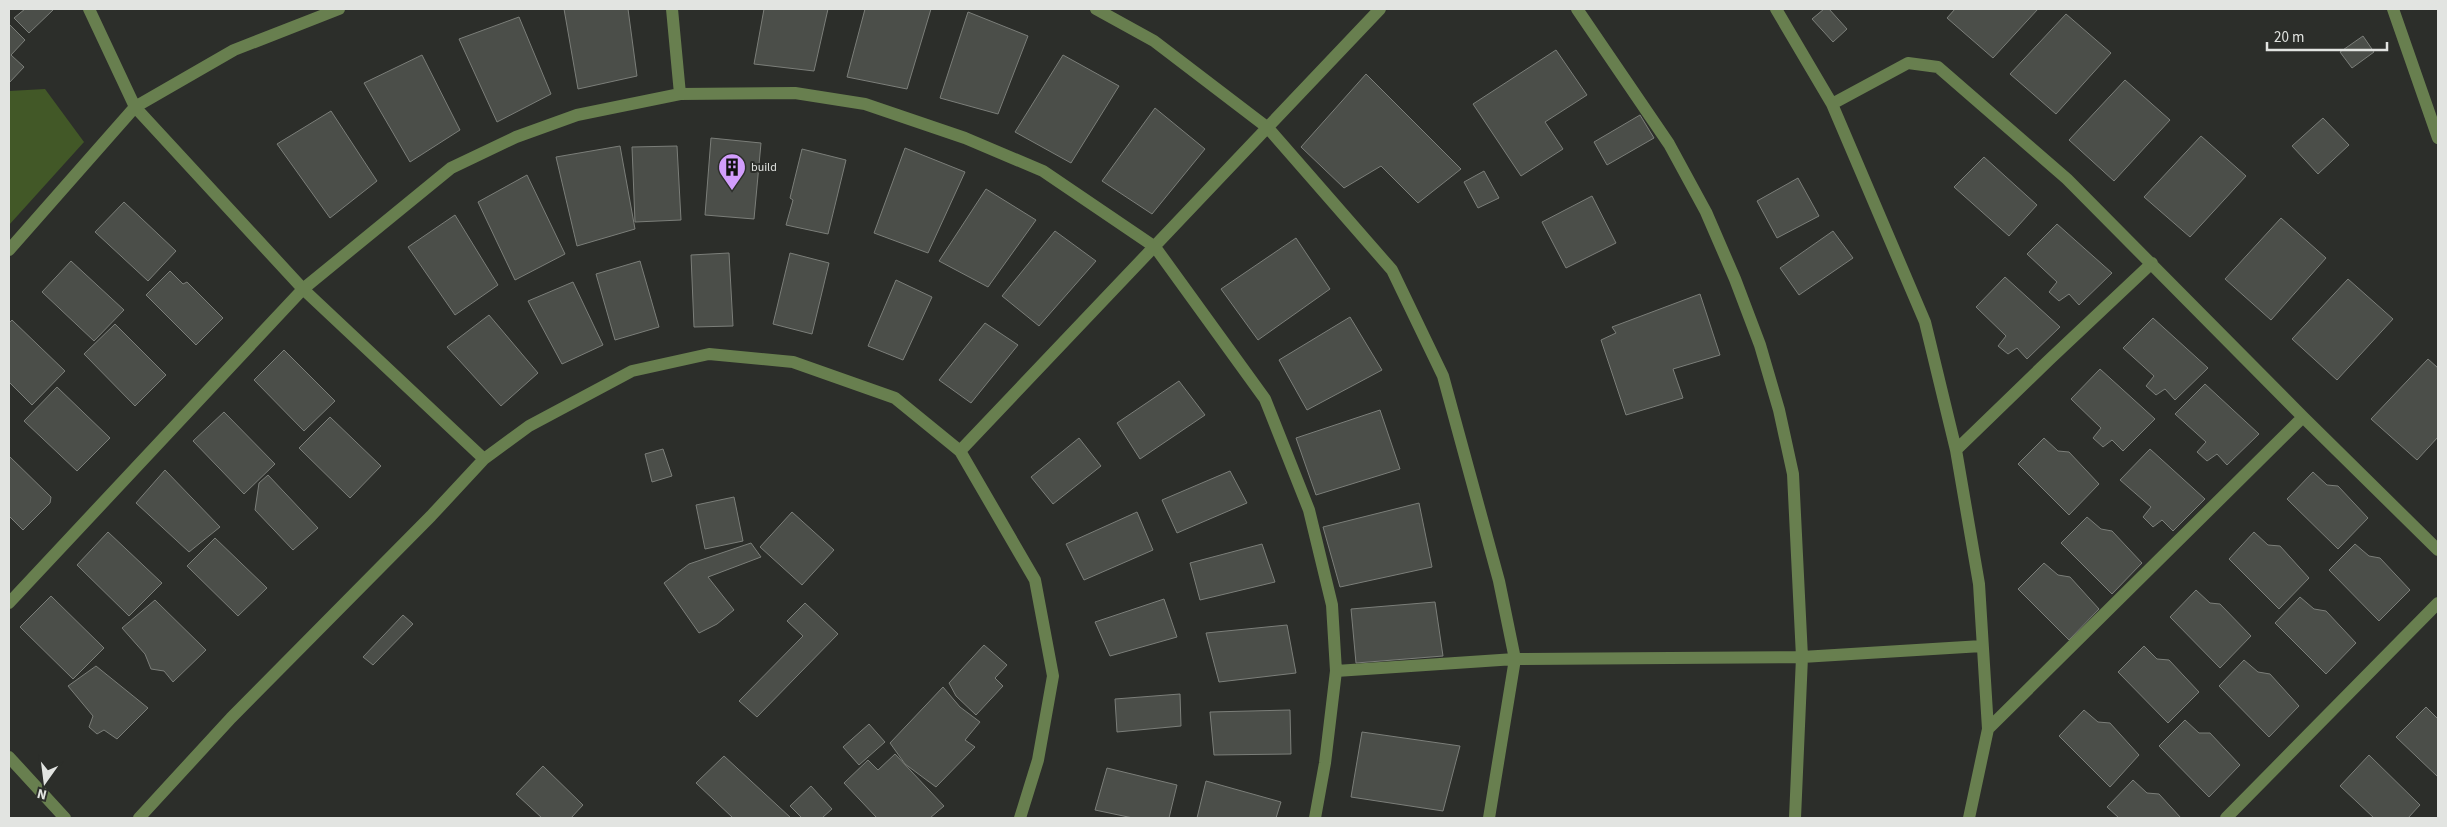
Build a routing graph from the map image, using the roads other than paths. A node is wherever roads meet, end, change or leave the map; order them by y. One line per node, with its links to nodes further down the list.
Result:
1 (89, 9): 11 (street)
2 (339, 9): 11 (street)
3 (672, 9): 9 (street)
4 (1096, 9): 12 (street)
5 (1380, 9): 12 (street)
6 (1577, 9): 26 (street)
7 (1776, 9): 10 (street)
8 (2393, 9): 13 (street)
9 (680, 94): 14 (street); 17 (street)
10 (1832, 104): 16 (street); 19 (street)
11 (135, 107): 15 (street); 17 (street)
12 (1268, 128): 14 (street); 27 (street)
13 (2438, 138)
14 (1155, 247): 20 (street); 28 (street)
15 (9, 250)
16 (2152, 264): 18 (street); 19 (street)
17 (303, 289): 21 (street); 23 (street)
18 (2303, 417): 22 (street); 29 (street)
19 (1956, 450): 25 (street)
20 (960, 451): 21 (street); 33 (street)
21 (484, 459): 32 (street)
22 (2438, 550)
23 (9, 603)
24 (2438, 603): 38 (street)
25 (1982, 646): 26 (street); 29 (street)
26 (1802, 657): 27 (street); 36 (street)
27 (1515, 659): 28 (street); 35 (street)
28 (1336, 671): 34 (street)
29 (1988, 729): 37 (street)
30 (9, 757): 31 (street)
31 (65, 818)
32 (139, 818)
33 (1020, 818)
34 (1315, 818)
35 (1489, 818)
36 (1795, 818)
37 (1969, 818)
38 (2226, 818)

